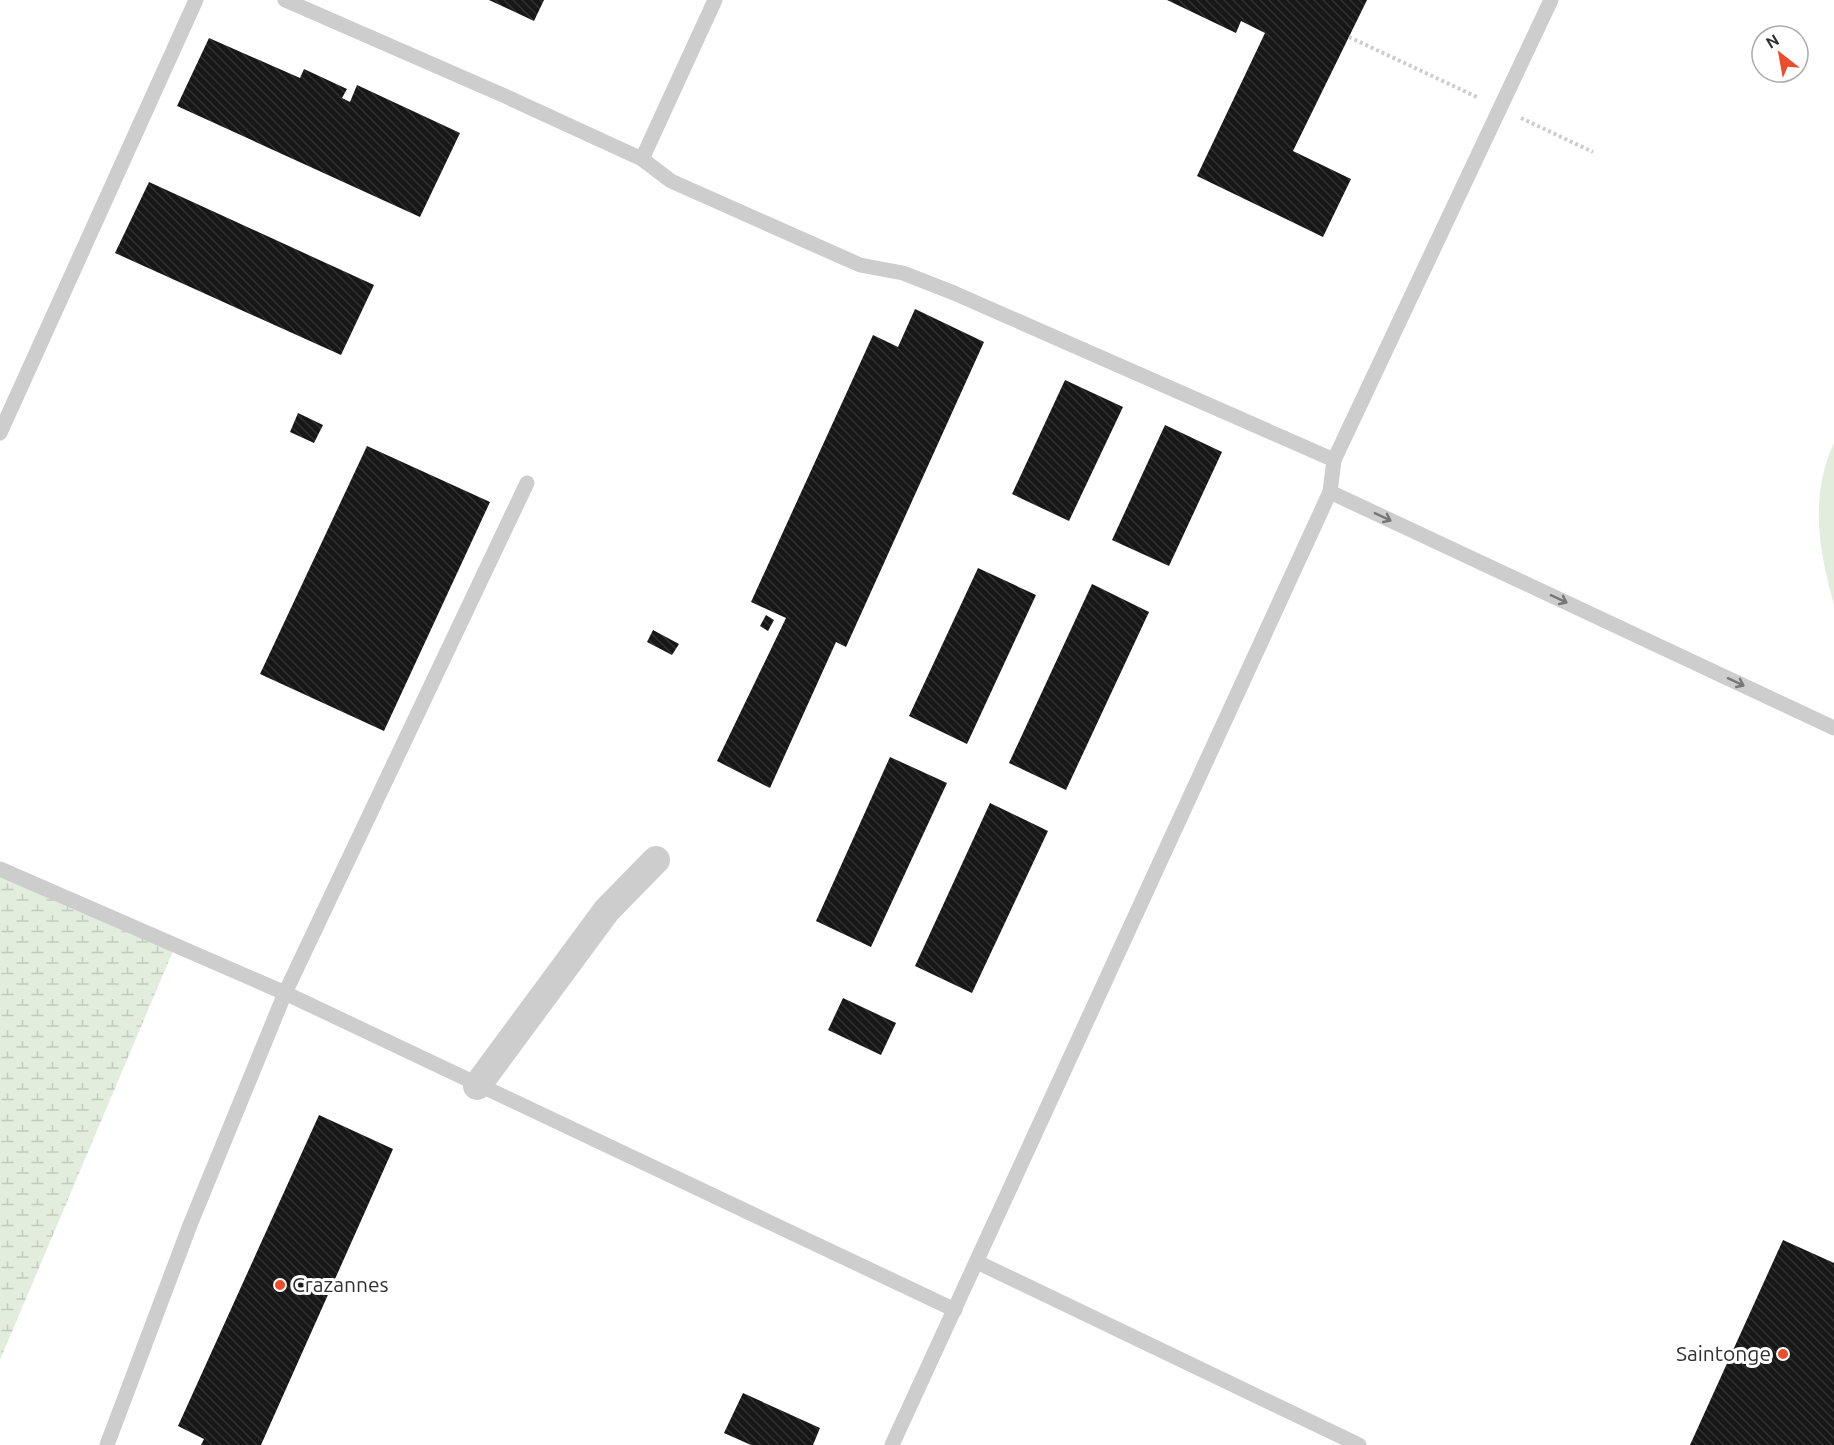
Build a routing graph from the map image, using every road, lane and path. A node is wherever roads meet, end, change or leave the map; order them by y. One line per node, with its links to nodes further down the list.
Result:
1 (196, 0): 9 (lane)
2 (285, 0): 8 (lane)
3 (715, 0): 8 (lane)
4 (1551, 0): 6 (lane)
5 (1349, 37): 6 (path)
6 (1500, 109): 7 (path); 10 (lane)
7 (1593, 152)
8 (642, 159): 10 (lane)
9 (0, 433)
10 (1334, 460): 12 (lane)
11 (527, 483): 16 (lane)
12 (1330, 492): 13 (lane, one-way to 13); 18 (lane)
13 (1834, 728)
14 (656, 860): 17 (street)
15 (0, 869): 16 (lane)
16 (285, 993): 17 (lane); 20 (lane)
17 (477, 1086): 19 (lane)
18 (977, 1262): 19 (lane); 22 (lane)
19 (955, 1310): 21 (lane)
20 (107, 1445)
21 (892, 1445)
22 (1359, 1445)

